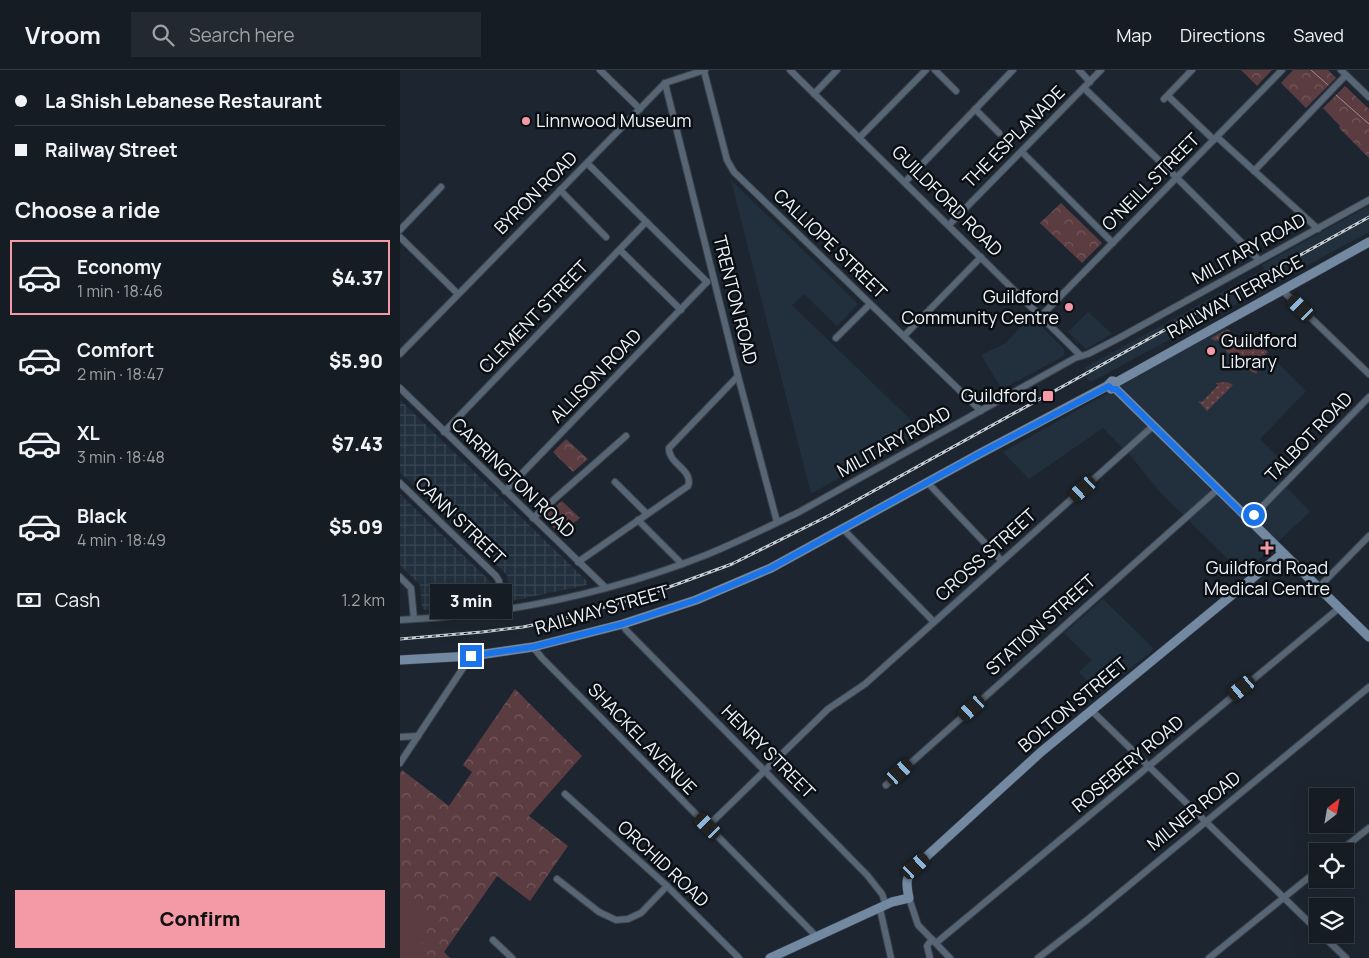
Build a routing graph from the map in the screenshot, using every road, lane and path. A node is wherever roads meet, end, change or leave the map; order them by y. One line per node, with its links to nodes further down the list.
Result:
1 (600, 70): 20 (street)
2 (705, 70): 15 (street, BYRON ROAD); 48 (street, CALLIOPE STREET)
3 (790, 70): 18 (street, GUILDFORD ROAD)
4 (837, 70): 18 (street)
5 (926, 70): 23 (street)
6 (934, 70): 17 (street)
7 (1013, 70): 21 (street)
8 (1079, 70): 14 (street)
9 (1101, 70): 14 (street, THE ESPLANADE)
10 (1192, 70): 24 (street)
11 (1282, 70): 24 (street, O'NEILL STREET)
12 (1341, 70): 13 (street)
13 (1346, 75): 19 (street); 27 (street)
14 (1090, 82): 16 (street, THE ESPLANADE)
15 (665, 83): 20 (street, BYRON ROAD); 44 (street, TRENTON ROAD)
16 (1084, 88): 25 (street, THE ESPLANADE); 28 (street)
17 (956, 91)
18 (814, 94): 23 (street, GUILDFORD ROAD)
19 (1369, 97)
20 (640, 109): 26 (street, BYRON ROAD)
21 (975, 109): 22 (street); 29 (street)
22 (999, 133)
23 (859, 138): 29 (street, GUILDFORD ROAD)
24 (1215, 138): 27 (street); 28 (street, O'NEILL STREET)
25 (1022, 152): 34 (street, THE ESPLANADE); 40 (street)
26 (587, 164): 31 (street, BYRON ROAD); 33 (street)
27 (1254, 171): 35 (street)
28 (1177, 178): 40 (street, O'NEILL STREET); 43 (street)
29 (905, 182): 34 (street, GUILDFORD ROAD)
30 (441, 187): 36 (street)
31 (560, 190): 38 (street); 47 (street, BYRON ROAD)
32 (1369, 200): 35 (street, MILITARY ROAD)
33 (646, 222): 41 (street, CLEMENT STREET); 45 (street)
34 (949, 225): 42 (street, GUILDFORD ROAD)
35 (1318, 229): 43 (street, MILITARY ROAD)
36 (400, 230)
37 (400, 237): 47 (street)
38 (606, 237)
39 (1369, 242): 46 (main road, RAILWAY TERRACE)
40 (1113, 243): 50 (street, O'NEILL STREET)
41 (620, 250): 49 (street); 62 (street, CLEMENT STREET)
42 (981, 257): 50 (street, GUILDFORD ROAD); 51 (street)
43 (1259, 260): 54 (street, MILITARY ROAD)
44 (715, 281): 45 (street); 56 (street, TRENTON ROAD)
45 (707, 282): 49 (street, ALLISON ROAD)
46 (1282, 290): 55 (street); 57 (main road, RAILWAY TERRACE)
47 (458, 294): 53 (street, BYRON ROAD)
48 (870, 304): 51 (street, CALLIOPE STREET); 52 (street)
49 (681, 310): 68 (street, ALLISON ROAD)
50 (1041, 316): 54 (street, GUILDFORD ROAD)
51 (904, 336): 60 (street, CALLIOPE STREET)
52 (836, 338)
53 (400, 354)
54 (1081, 356): 60 (street, MILITARY ROAD)
55 (1369, 374)
56 (738, 376): 69 (street); 73 (street, TRENTON ROAD)
57 (1114, 385): 61 (main road); 65 (main road, RAILWAY TERRACE)
58 (400, 388): 62 (street, CARRINGTON ROAD)
59 (1369, 397): 72 (street, TALBOT ROAD)
60 (981, 411): 73 (street, MILITARY ROAD)
61 (1153, 426): 67 (main road); 78 (street, CROSS STREET)
62 (444, 432): 68 (street, CARRINGTON ROAD)
63 (626, 436): 70 (street)
64 (615, 482): 69 (street)
65 (927, 482): 74 (main road, RAILWAY TERRACE); 78 (street)
66 (400, 483): 85 (street, CANN STREET)
67 (1218, 490): 72 (main road); 101 (street, STATION STREET)
68 (505, 491): 70 (street, CARRINGTON ROAD)
69 (647, 514): 71 (street)
70 (533, 518): 79 (street, CARRINGTON ROAD)
71 (638, 520): 79 (street); 80 (street)
72 (1249, 520): 77 (main road)
73 (778, 522): 80 (street, MILITARY ROAD)
74 (843, 529): 76 (main road, RAILWAY TERRACE); 88 (street)
75 (1369, 536): 83 (street)
76 (803, 551): 89 (main road, RAILWAY STREET)
77 (1283, 553): 83 (main road); 95 (main road, BOLTON STREET)
78 (1002, 561): 88 (street, CROSS STREET)
79 (578, 562): 82 (street, CARRINGTON ROAD)
80 (682, 564): 82 (street, MILITARY ROAD)
81 (400, 577): 86 (street)
82 (606, 588): 85 (street, MILITARY ROAD)
83 (1318, 588): 84 (main road)
84 (1339, 608): 90 (main road); 99 (street, ROSEBERY ROAD)
85 (504, 610): 86 (street, MILITARY ROAD)
86 (414, 619): 87 (street, MILITARY ROAD)
87 (400, 620)
88 (934, 622): 100 (street, CROSS STREET)
89 (623, 624): 91 (main road, RAILWAY STREET); 100 (street, HENRY STREET)
90 (1369, 637)
91 (533, 647): 92 (main road, RAILWAY STREET); 104 (street, SHACKEL AVENUE)
92 (471, 656): 93 (main road, RAILWAY STREET); 96 (street)
93 (400, 660)
94 (1369, 687): 103 (street, MILNER ROAD)
95 (1091, 710): 99 (street); 110 (main road, BOLTON STREET)
96 (418, 736): 97 (street); 98 (street)
97 (400, 737)
98 (400, 763)
99 (1149, 766): 103 (street); 116 (street, ROSEBERY ROAD)
100 (765, 771): 104 (street, CROSS STREET); 112 (street, HENRY STREET)
101 (886, 785)
102 (565, 794): 109 (street, ORCHID ROAD)
103 (1206, 821): 111 (street); 124 (street, MILNER ROAD)
104 (708, 826): 114 (street, SHACKEL AVENUE)
105 (1369, 828): 106 (street)
106 (1350, 843)
107 (1309, 877): 111 (street)
108 (557, 879): 109 (street)
109 (666, 886): 119 (street, ORCHID ROAD)
110 (909, 898): 112 (main road); 116 (street)
111 (1284, 898): 113 (street); 125 (street)
112 (889, 904): 114 (main road); 121 (street, HENRY STREET)
113 (1309, 922)
114 (816, 937): 120 (main road)
115 (494, 940): 118 (street)
116 (934, 941): 122 (street); 123 (street)
117 (1330, 943): 126 (street)
118 (512, 958)
119 (740, 958)
120 (770, 958)
121 (891, 958)
122 (930, 958)
123 (950, 958)
124 (1038, 958)
125 (1209, 958)
126 (1346, 958)

